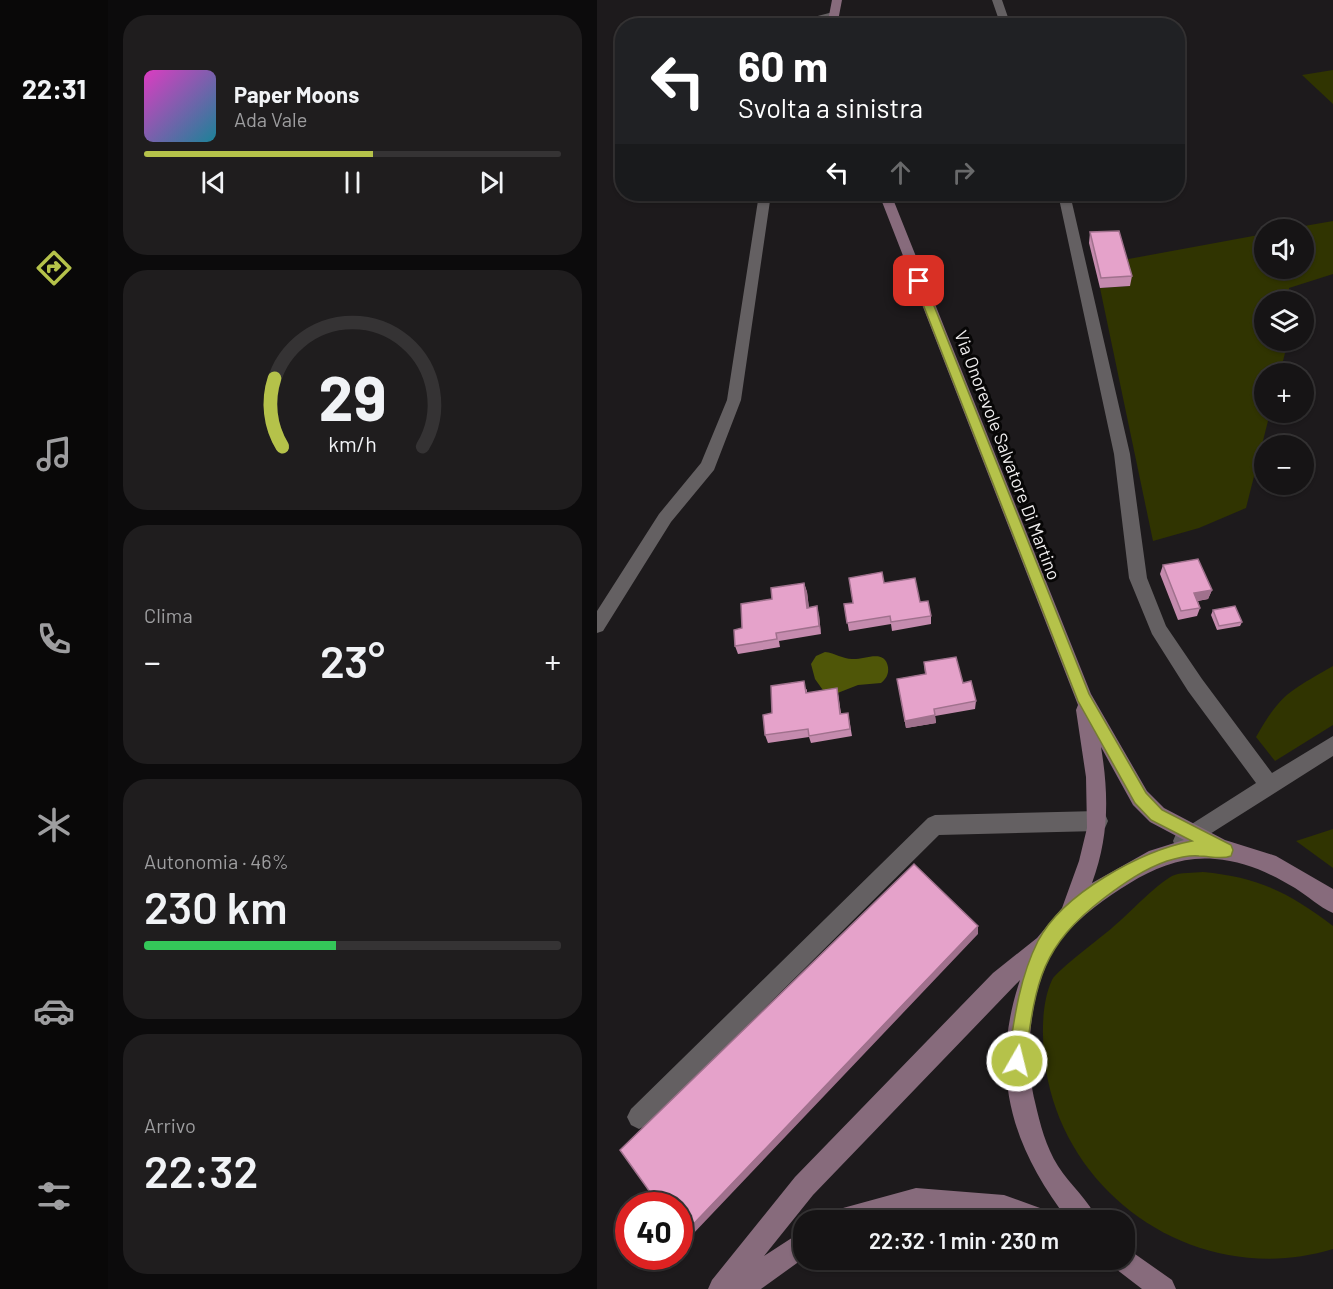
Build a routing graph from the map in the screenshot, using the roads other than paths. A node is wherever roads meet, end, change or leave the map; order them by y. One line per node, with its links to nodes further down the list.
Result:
1 (837, 0): 3 (street)
2 (997, 0): 4 (street)
3 (832, 18)
4 (1003, 18)
5 (764, 201): 8 (street)
6 (888, 201): 9 (street, Via Onorevole Salvatore Di Martino)
7 (1066, 201): 11 (street)
8 (597, 626)
9 (1083, 697): 12 (street); 13 (street)
10 (1333, 745): 11 (street)
11 (1269, 784): 13 (street)
12 (1098, 821): 17 (street); 19 (street)
13 (1192, 834): 14 (street); 15 (street)
14 (1225, 850): 15 (street); 16 (street)
15 (1167, 854): 17 (street)
16 (1333, 902)
17 (1070, 914): 18 (street)
18 (1045, 945): 22 (street); 25 (street)
19 (639, 1117)
20 (882, 1210): 21 (street)
21 (1010, 1210)
22 (1077, 1210)
23 (793, 1251): 26 (street)
24 (1135, 1268): 27 (street)
25 (721, 1289)
26 (739, 1289)
27 (1163, 1289)

